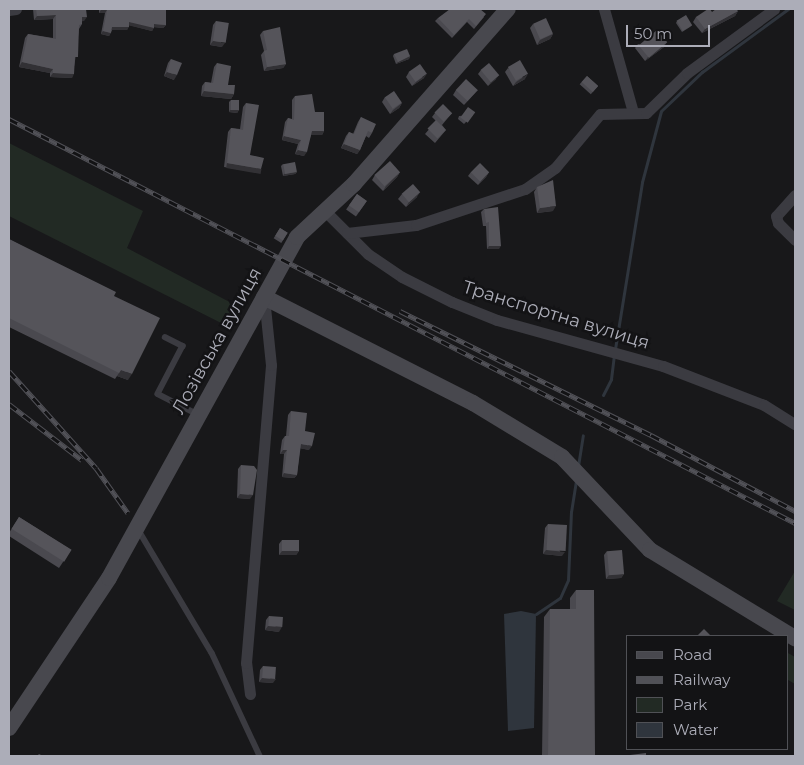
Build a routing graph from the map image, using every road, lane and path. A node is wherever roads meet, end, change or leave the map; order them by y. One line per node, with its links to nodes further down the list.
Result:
1 (16, 9): 5 (street)
2 (508, 9): 8 (main road, Лозівська вулиця)
3 (604, 9): 6 (street)
4 (774, 9): 6 (street)
5 (9, 10)
6 (633, 112): 9 (street)
7 (795, 194): 10 (street)
8 (324, 210): 9 (street, Транспортна вулиця); 11 (main road, Лозівська вулиця)
9 (347, 233): 14 (street, Транспортна вулиця)
10 (795, 240)
11 (264, 297): 13 (main road, Лозівська вулиця); 16 (main road); 17 (street)
12 (165, 336): 13 (lane)
13 (199, 415): 15 (main road, Лозівська вулиця)
14 (795, 424)
15 (137, 527): 18 (main road, Лозівська вулиця); 19 (lane)
16 (795, 638)
17 (250, 694)
18 (9, 728)
19 (260, 756)

